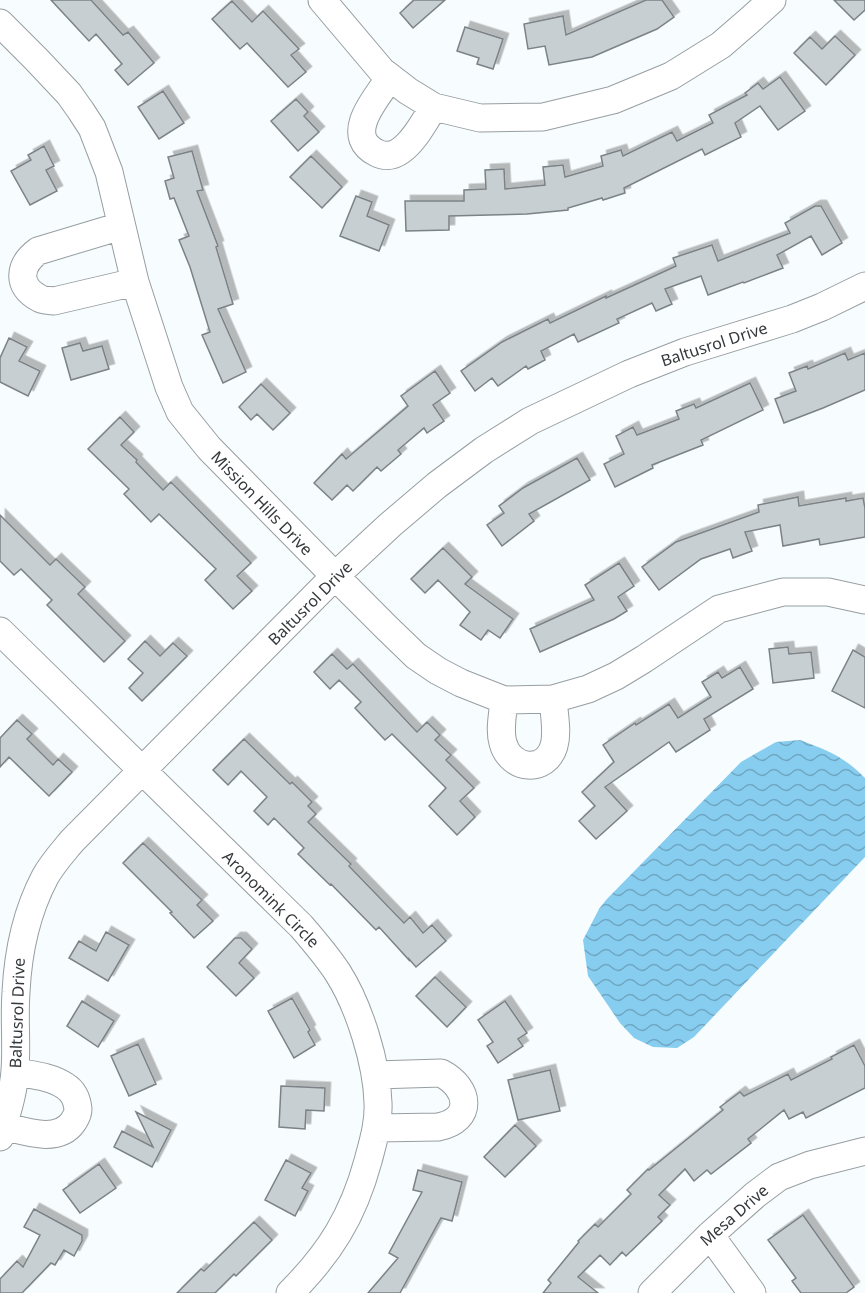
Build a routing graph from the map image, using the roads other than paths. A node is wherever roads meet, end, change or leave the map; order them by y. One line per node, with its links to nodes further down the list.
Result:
1 (322, 0): 4 (street)
2 (772, 0): 5 (street)
3 (0, 23): 6 (street, Mission Hills Drive)
4 (390, 78): 5 (street); 5 (street)
5 (434, 106)
6 (121, 226): 7 (street, Mission Hills Drive); 7 (street)
7 (135, 282): 9 (street, Mission Hills Drive)
8 (865, 286): 9 (street, Baltusrol Drive)
9 (335, 576): 13 (street, Mission Hills Drive); 14 (street, Baltusrol Drive)
10 (865, 600): 12 (street, Mission Hills Drive)
11 (0, 631): 14 (street, Aronomink Circle)
12 (553, 699): 13 (street, Mission Hills Drive); 13 (street)
13 (504, 700)
14 (142, 771): 15 (street, Baltusrol Drive); 16 (street, Aronomink Circle)
15 (15, 1072): 18 (street, Baltusrol Drive); 18 (street)
16 (376, 1075): 17 (street, Aronomink Circle); 17 (street)
17 (377, 1128): 21 (street, Aronomink Circle)
18 (2, 1132)
19 (865, 1151): 20 (street, Mesa Drive)
20 (710, 1234): 22 (street, Mesa Drive); 23 (street)
21 (290, 1293)
22 (652, 1293)
23 (752, 1293)

